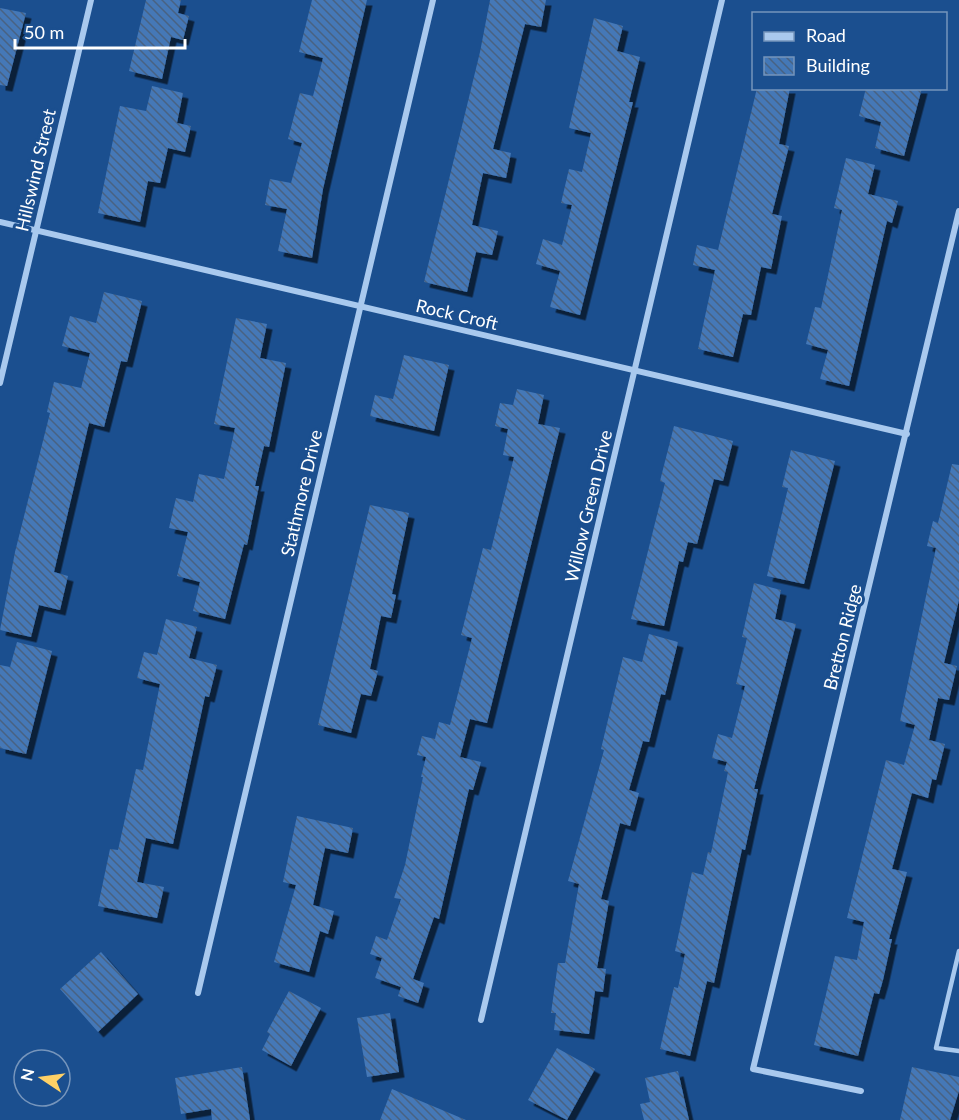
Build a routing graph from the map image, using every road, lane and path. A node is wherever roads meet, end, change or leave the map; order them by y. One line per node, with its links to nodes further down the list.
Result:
1 (91, 0): 6 (street, Hillswind Street)
2 (433, 0): 7 (street, Stathmore Drive)
3 (722, 0): 8 (street, Willow Green Drive)
4 (959, 211): 10 (street, Bretton Ridge)
5 (0, 222): 6 (street, Rock Croft)
6 (36, 231): 7 (street, Rock Croft); 9 (street, Hillswind Street)
7 (360, 307): 8 (street, Rock Croft); 12 (street, Stathmore Drive)
8 (635, 369): 10 (street, Rock Croft); 13 (street, Willow Green Drive)
9 (0, 383)
10 (907, 434): 15 (street, Bretton Ridge)
11 (959, 951): 14 (lane)
12 (198, 993)
13 (481, 1020)
14 (959, 1051)
15 (861, 1091)

